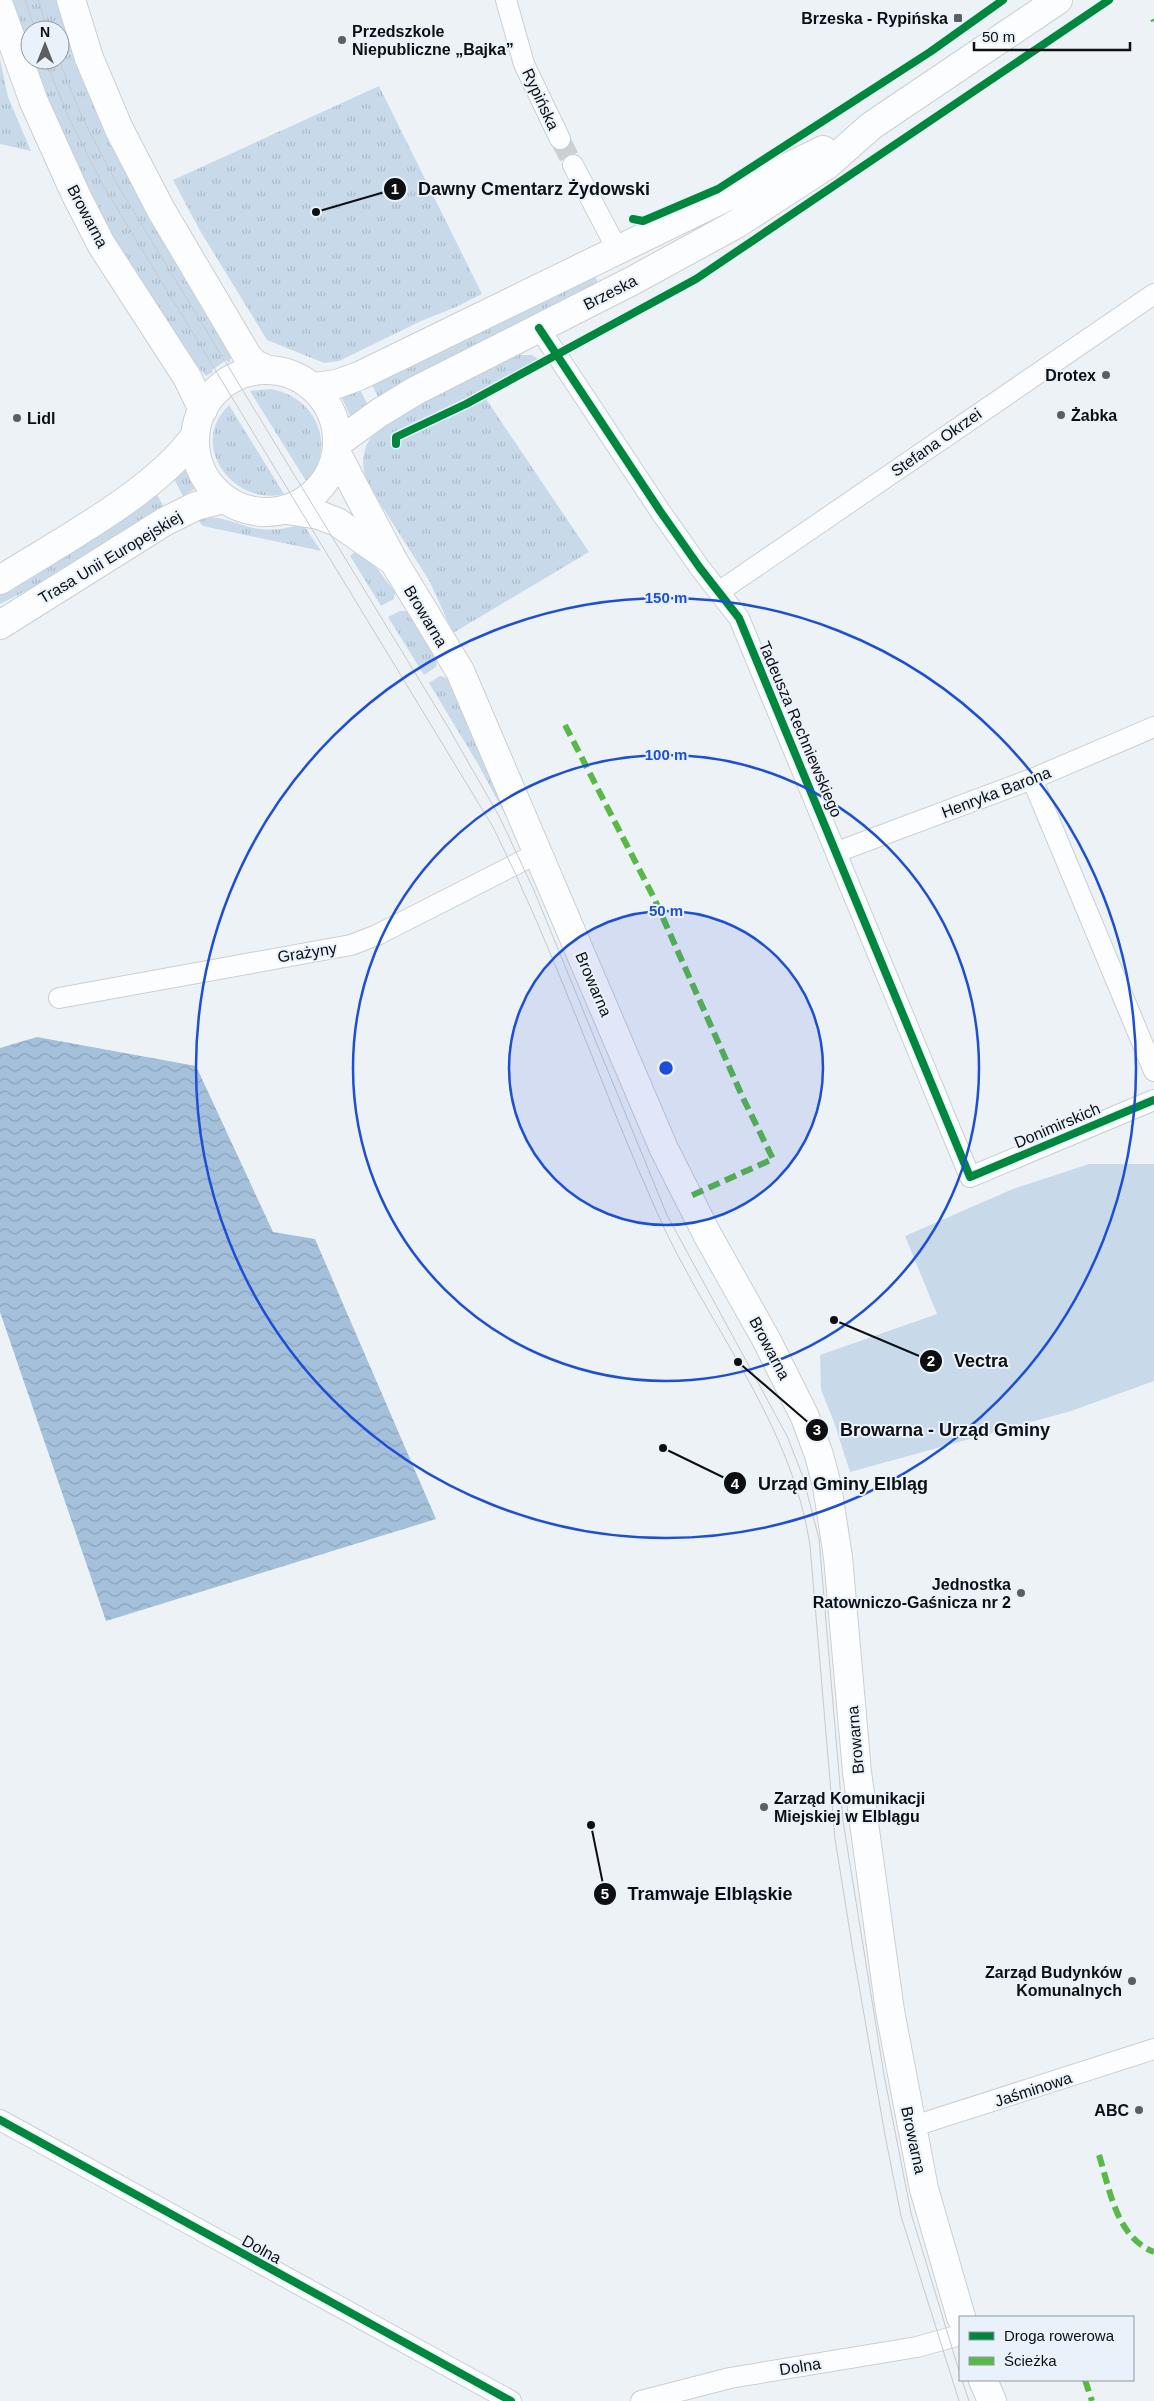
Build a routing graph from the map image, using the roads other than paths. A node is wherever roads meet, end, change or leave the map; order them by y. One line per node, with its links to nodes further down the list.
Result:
1 (71, 0): 11 (main road)
2 (506, 0): 6 (street, Rypińska)
3 (1058, 0): 5 (main road, Brzeska)
4 (0, 8): 13 (main road, Browarna)
5 (871, 126): 8 (main road, Brzeska); 10 (main road, Brzeska)
6 (560, 139)
7 (573, 165): 8 (street)
8 (617, 248): 12 (main road, Brzeska)
9 (1154, 294): 20 (street, Stefana Okrzei)
10 (539, 328): 15 (main road, Brzeska); 20 (street, Tadeusza Rechniewskiego)
11 (268, 370): 12 (main road); 13 (main road)
12 (314, 387): 15 (main road)
13 (202, 410): 14 (main road)
14 (194, 436): 16 (main road); 19 (main road)
15 (338, 449): 17 (main road); 18 (main road, Browarna)
16 (224, 499): 17 (main road); 21 (main road, Trasa Unii Europejskiej)
17 (287, 510): 18 (main road, Browarna)
18 (394, 562): 25 (main road, Browarna)
19 (0, 580)
20 (720, 591): 24 (street, Tadeusza Rechniewskiego)
21 (0, 625)
22 (1154, 727): 23 (street, Henryka Barona)
23 (1032, 779): 24 (street, Henryka Barona); 27 (street)
24 (837, 852): 29 (street, Tadeusza Rechniewskiego)
25 (538, 853): 26 (street, Grażyny); 32 (main road, Browarna)
26 (59, 998)
27 (1154, 1071)
28 (1154, 1100): 29 (street, Donimirskich)
29 (970, 1177)
30 (1154, 2050): 32 (street, Jaśminowa)
31 (0, 2120): 36 (street, Dolna)
32 (911, 2127): 33 (main road, Browarna)
33 (961, 2316)
34 (959, 2335): 37 (street, Dolna)
35 (983, 2381): 38 (main road)
36 (511, 2401)
37 (641, 2401)
38 (992, 2401)

